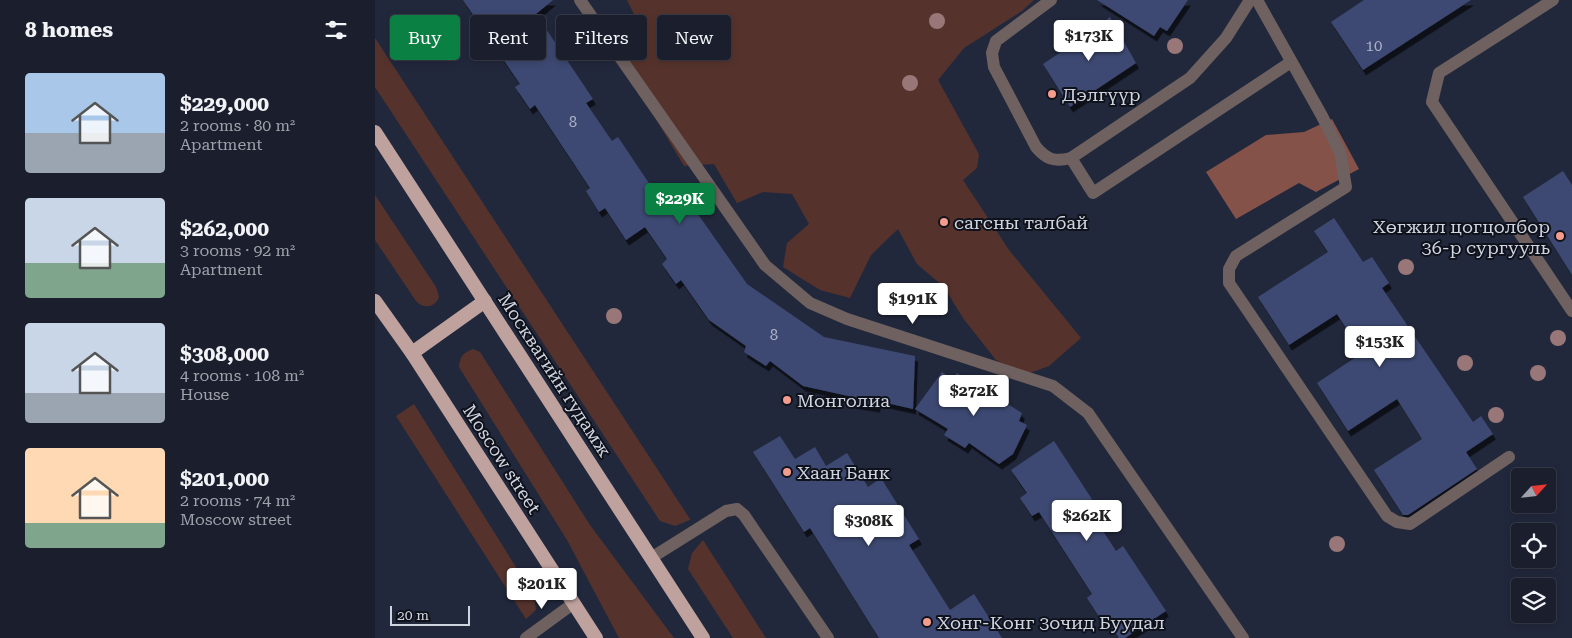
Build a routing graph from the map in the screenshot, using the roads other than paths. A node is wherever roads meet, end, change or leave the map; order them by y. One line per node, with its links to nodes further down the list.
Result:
1 (581, 0): 20 (street)
2 (1051, 0): 8 (street)
3 (1250, 0): 8 (street)
4 (1257, 0): 6 (street)
5 (1553, 0): 11 (street)
6 (1291, 62): 8 (street); 13 (street)
7 (375, 132): 10 (highway, Москвагийн гудамж)
8 (1071, 158)
9 (375, 301): 12 (highway, Moscow street)
10 (485, 301): 12 (highway); 14 (highway, Москвагийн гудамж)
11 (1572, 311)
12 (411, 353): 15 (highway, Moscow street)
13 (1509, 458)
14 (651, 558): 18 (highway, Москвагийн гудамж); 19 (street)
15 (574, 603): 16 (street); 17 (highway, Moscow street)
16 (526, 638)
17 (596, 638)
18 (703, 638)
19 (828, 638)
20 (1243, 638)

